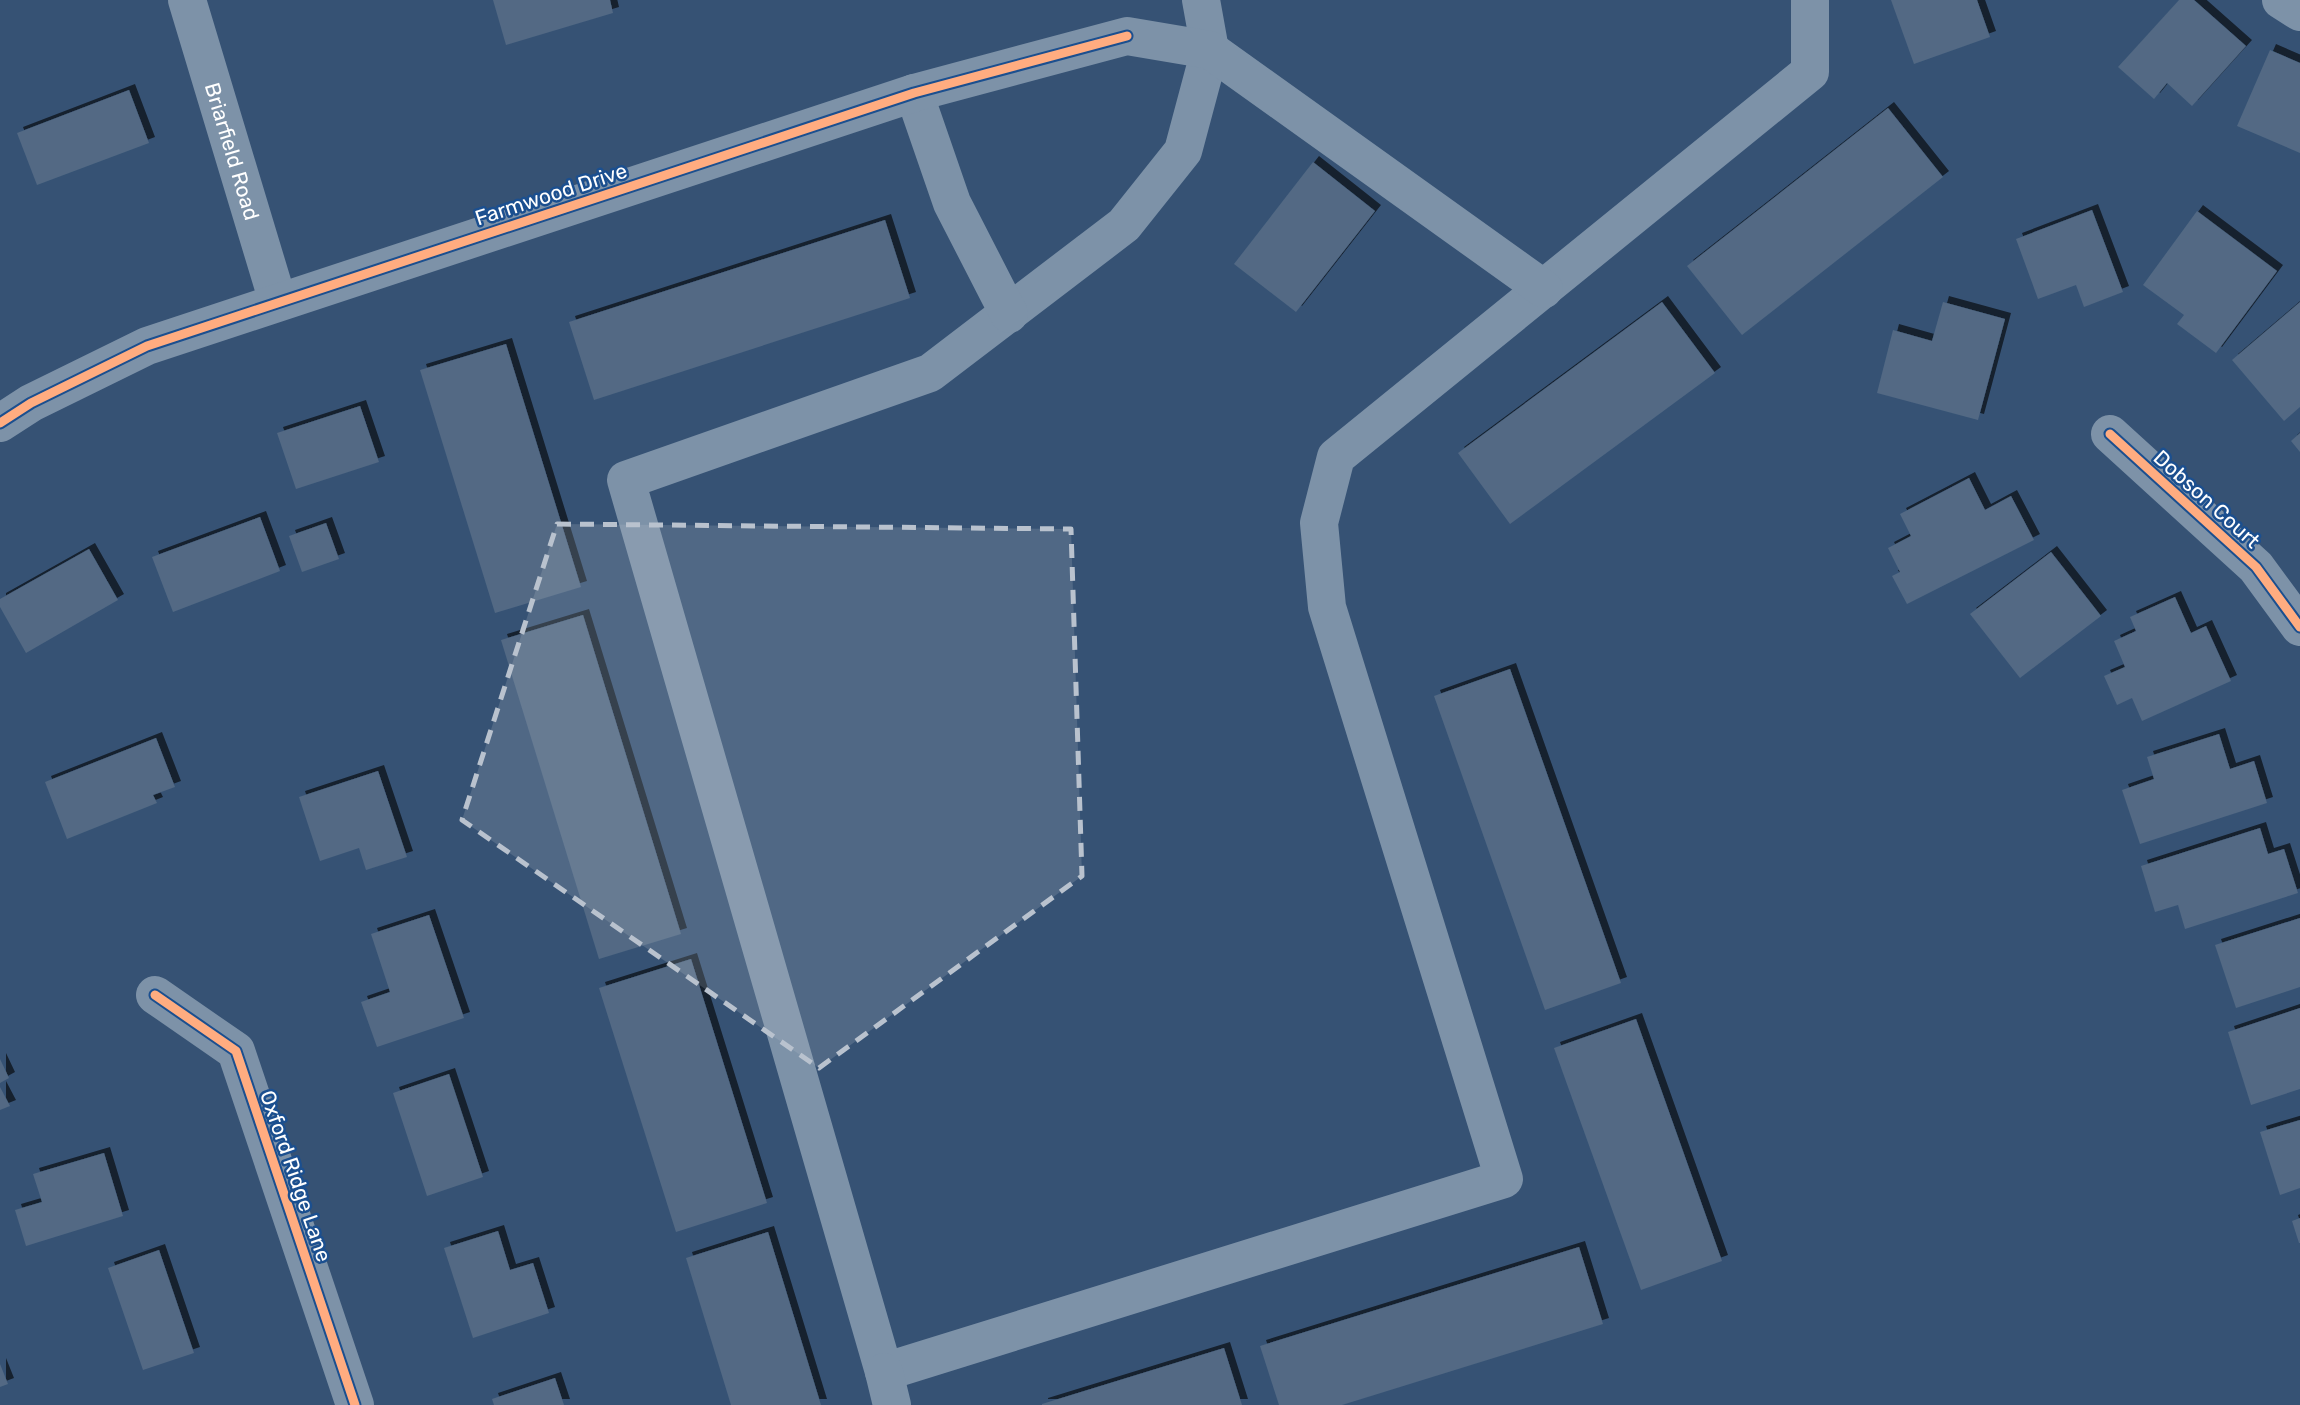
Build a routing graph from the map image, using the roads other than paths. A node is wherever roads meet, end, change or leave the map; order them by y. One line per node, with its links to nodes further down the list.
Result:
1 (187, 0): 9 (street, Briarfield Road)
2 (1201, 0): 6 (street)
3 (1810, 0): 8 (street)
4 (2281, 0): 5 (street)
5 (2300, 12)
6 (1210, 50): 7 (street, Farmwood Drive); 8 (street); 10 (street)
7 (915, 93): 9 (street, Farmwood Drive); 10 (street)
8 (1544, 289): 15 (street)
9 (278, 302): 11 (street, Farmwood Drive)
10 (1009, 314): 15 (street)
11 (0, 423)
12 (2110, 434): 13 (street, Dobson Court)
13 (2300, 627)
14 (155, 995): 16 (street, Oxford Ridge Lane)
15 (888, 1388)
16 (355, 1405)

